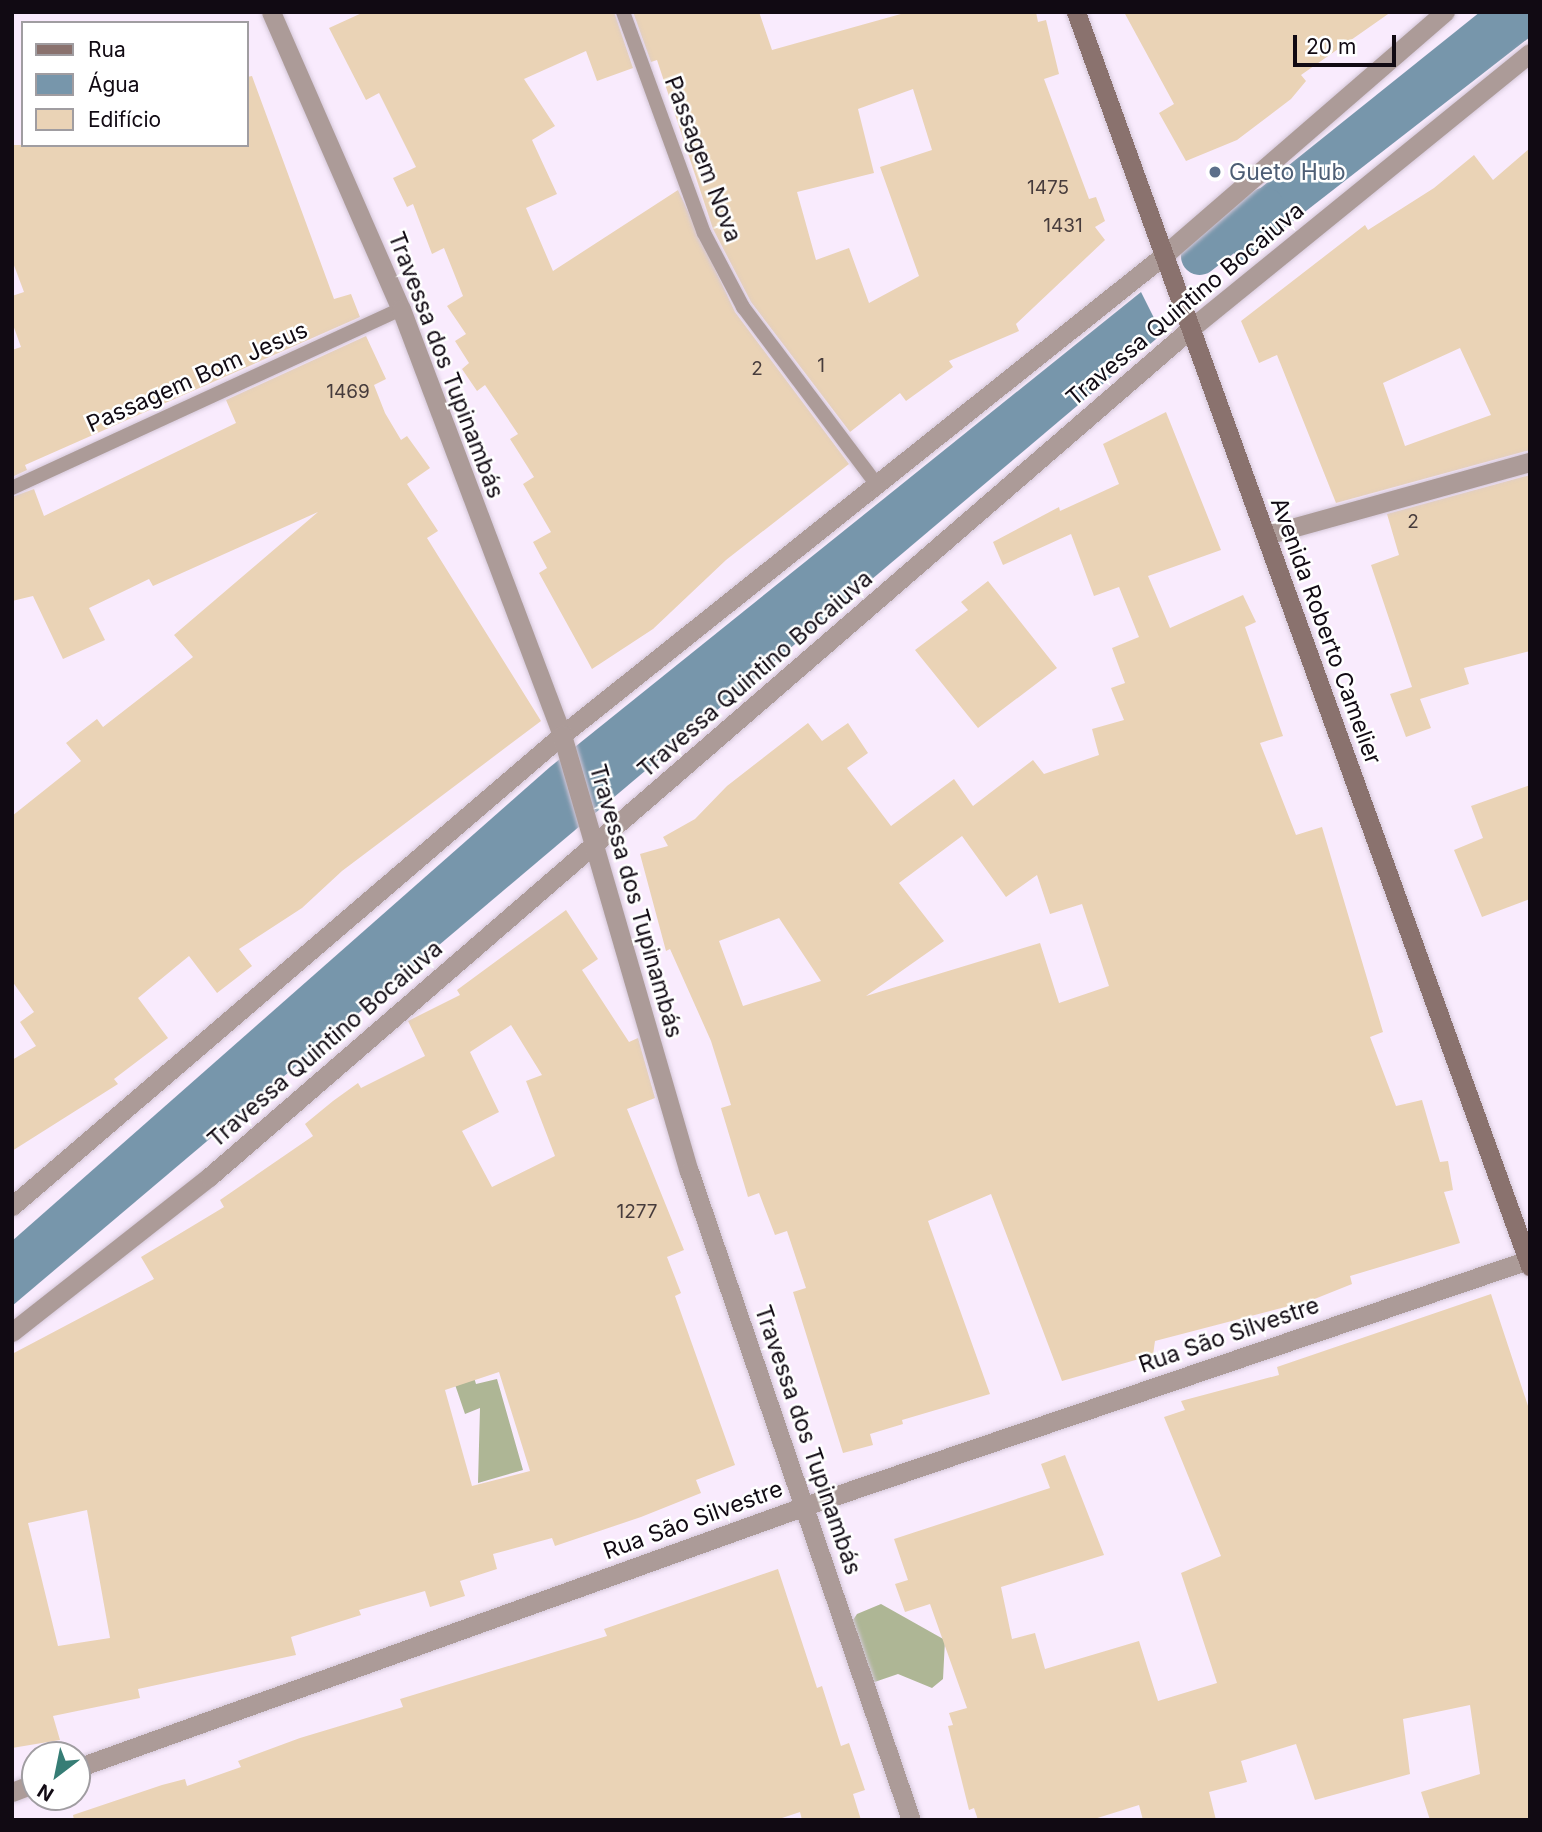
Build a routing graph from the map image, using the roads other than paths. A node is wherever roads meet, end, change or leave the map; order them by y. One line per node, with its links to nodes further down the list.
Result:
1 (271, 12): 7 (street, Travessa dos Tupinambás)
2 (623, 12): 10 (lane, Passagem Nova)
3 (1076, 12): 6 (main road, Avenida Roberto Camelier)
4 (1445, 12): 6 (street)
5 (1530, 53): 8 (street, Travessa Quintino Bocaiuva)
6 (1163, 256): 8 (main road, Avenida Roberto Camelier); 10 (street)
7 (401, 309): 11 (lane, Passagem Bom Jesus); 13 (street, Travessa dos Tupinambás)
8 (1189, 330): 12 (main road, Avenida Roberto Camelier); 14 (street, Travessa Quintino Bocaiuva)
9 (1530, 462): 12 (street)
10 (877, 485): 13 (street)
11 (12, 488)
12 (1266, 535): 16 (main road, Avenida Roberto Camelier)
13 (562, 735): 14 (street, Travessa dos Tupinambás); 15 (street)
14 (595, 845): 17 (street, Travessa Quintino Bocaiuva); 18 (street, Travessa dos Tupinambás)
15 (12, 1206)
16 (1529, 1263): 18 (street, Rua São Silvestre)
17 (12, 1332)
18 (805, 1506): 19 (street, Rua São Silvestre); 20 (street, Travessa dos Tupinambás)
19 (91, 1763)
20 (911, 1820)

